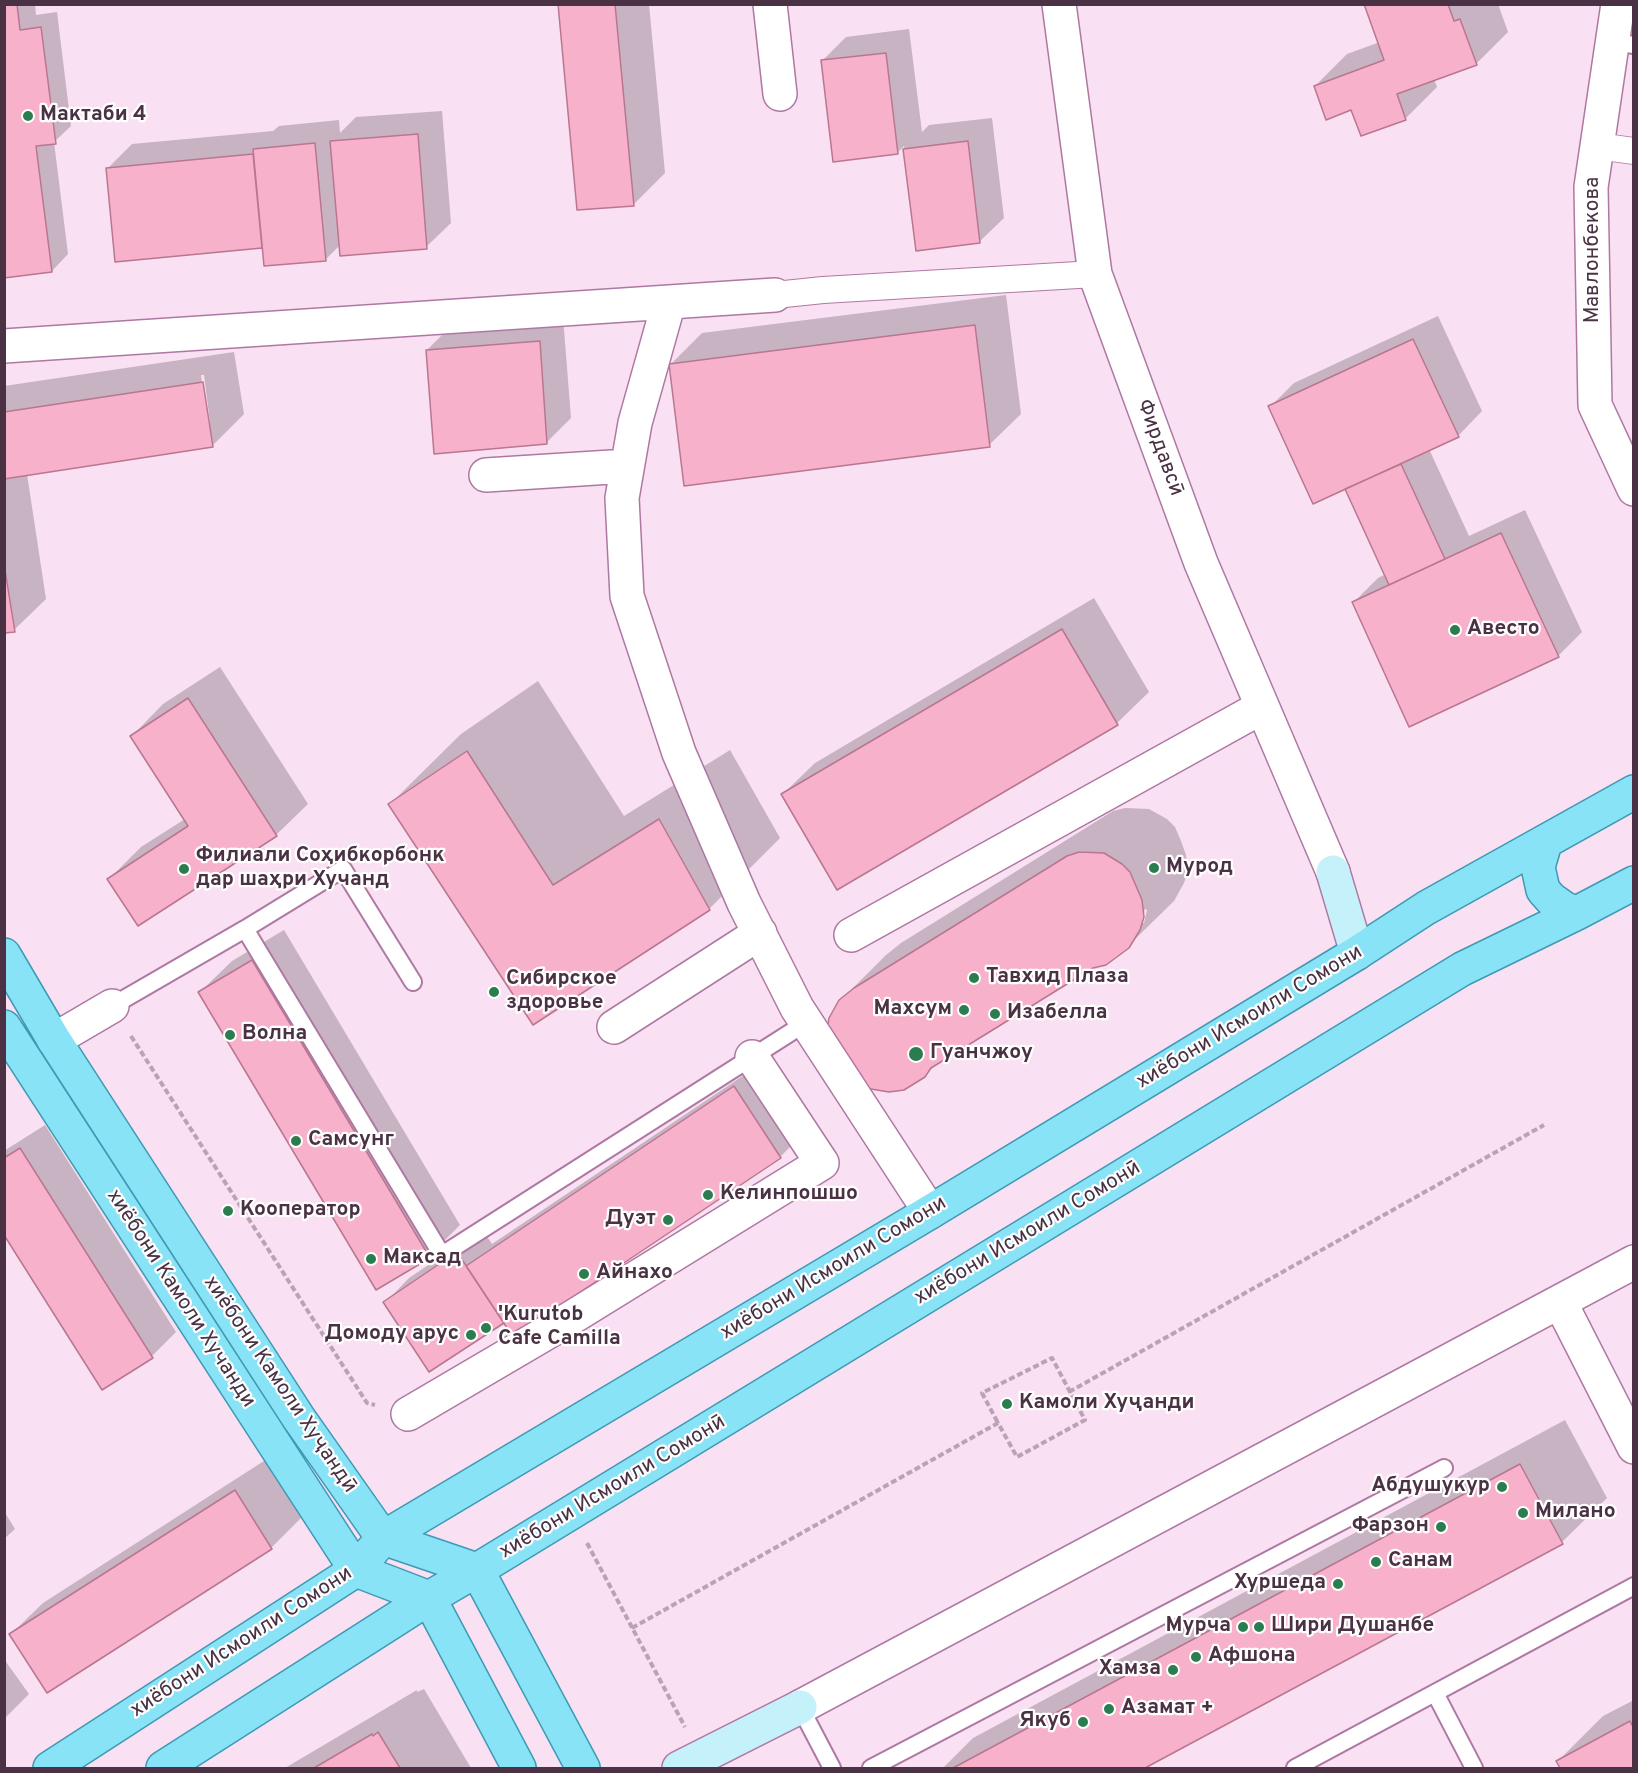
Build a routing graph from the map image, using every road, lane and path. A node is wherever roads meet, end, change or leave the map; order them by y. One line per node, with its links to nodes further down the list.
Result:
1 (770, 4): 5 (street)
2 (1059, 4): 8 (street, Фирдавсӣ)
3 (1618, 4): 4 (street, Мавлонбекова)
4 (1623, 43): 6 (street, Мавлонбекова)
5 (780, 94)
6 (1597, 146): 7 (street); 14 (street, Мавлонбекова)
7 (1634, 151)
8 (1095, 274): 9 (street); 15 (street, Фирдавсӣ)
9 (775, 295): 10 (street)
10 (669, 302): 11 (street); 12 (street)
11 (4, 346)
12 (627, 466): 13 (street); 22 (street)
13 (486, 476)
14 (1634, 489)
15 (1262, 707): 18 (street, Фирдавсӣ); 23 (street)
16 (1634, 792): 17 (main road, хиёбони Исмоили Сомони)
17 (1545, 843): 20 (main road); 24 (main road, хиёбони Исмоили Сомони)
18 (1333, 872): 24 (main road)
19 (1634, 883): 20 (main road, хиёбони Исмоили Сомонӣ)
20 (1577, 913): 42 (main road, хиёбони Исмоили Сомонӣ)
21 (244, 929): 26 (lane); 27 (lane); 32 (lane)
22 (760, 933): 28 (street); 30 (street)
23 (851, 934)
24 (1357, 953): 34 (main road, хиёбони Исмоили Сомони)
25 (4, 955): 31 (main road, хиёбони Камоли Хуҷандӣ)
26 (413, 982)
27 (112, 1006): 31 (street); 38 (path)
28 (807, 1022): 32 (lane); 34 (street)
29 (4, 1027): 44 (main road, хиёбони Камоли Хучанди)
30 (614, 1027)
31 (54, 1040): 43 (main road, хиёбони Камоли Хуҷандӣ)
32 (752, 1057): 38 (street)
33 (1544, 1125): 37 (path)
34 (930, 1212): 43 (main road, хиёбони Исмоили Сомони)
35 (1634, 1262): 36 (street)
36 (1560, 1302): 40 (street); 50 (street)
37 (1069, 1392): 39 (path); 39 (path)
38 (408, 1414)
39 (998, 1423): 48 (path)
40 (1634, 1447)
41 (1444, 1468): 57 (lane)
42 (571, 1513): 45 (main road, хиёбони Исмоили Сомонӣ); 48 (path)
43 (382, 1538): 44 (main road, хиёбони Исмоили Сомони); 45 (main road)
44 (356, 1570): 47 (main road); 52 (main road, хиёбони Исмоили Сомони)
45 (477, 1570): 47 (main road, хиёбони Исмоили Сомонӣ); 55 (main road)
46 (1634, 1586): 49 (lane)
47 (429, 1598): 53 (main road); 54 (main road)
48 (632, 1628): 51 (path)
49 (1435, 1693): 58 (lane); 59 (lane)
50 (800, 1707): 51 (main road); 56 (lane)
51 (690, 1763)
52 (50, 1768)
53 (163, 1768)
54 (519, 1768)
55 (583, 1768)
56 (832, 1768)
57 (871, 1768)
58 (1295, 1768)
59 (1474, 1768)

